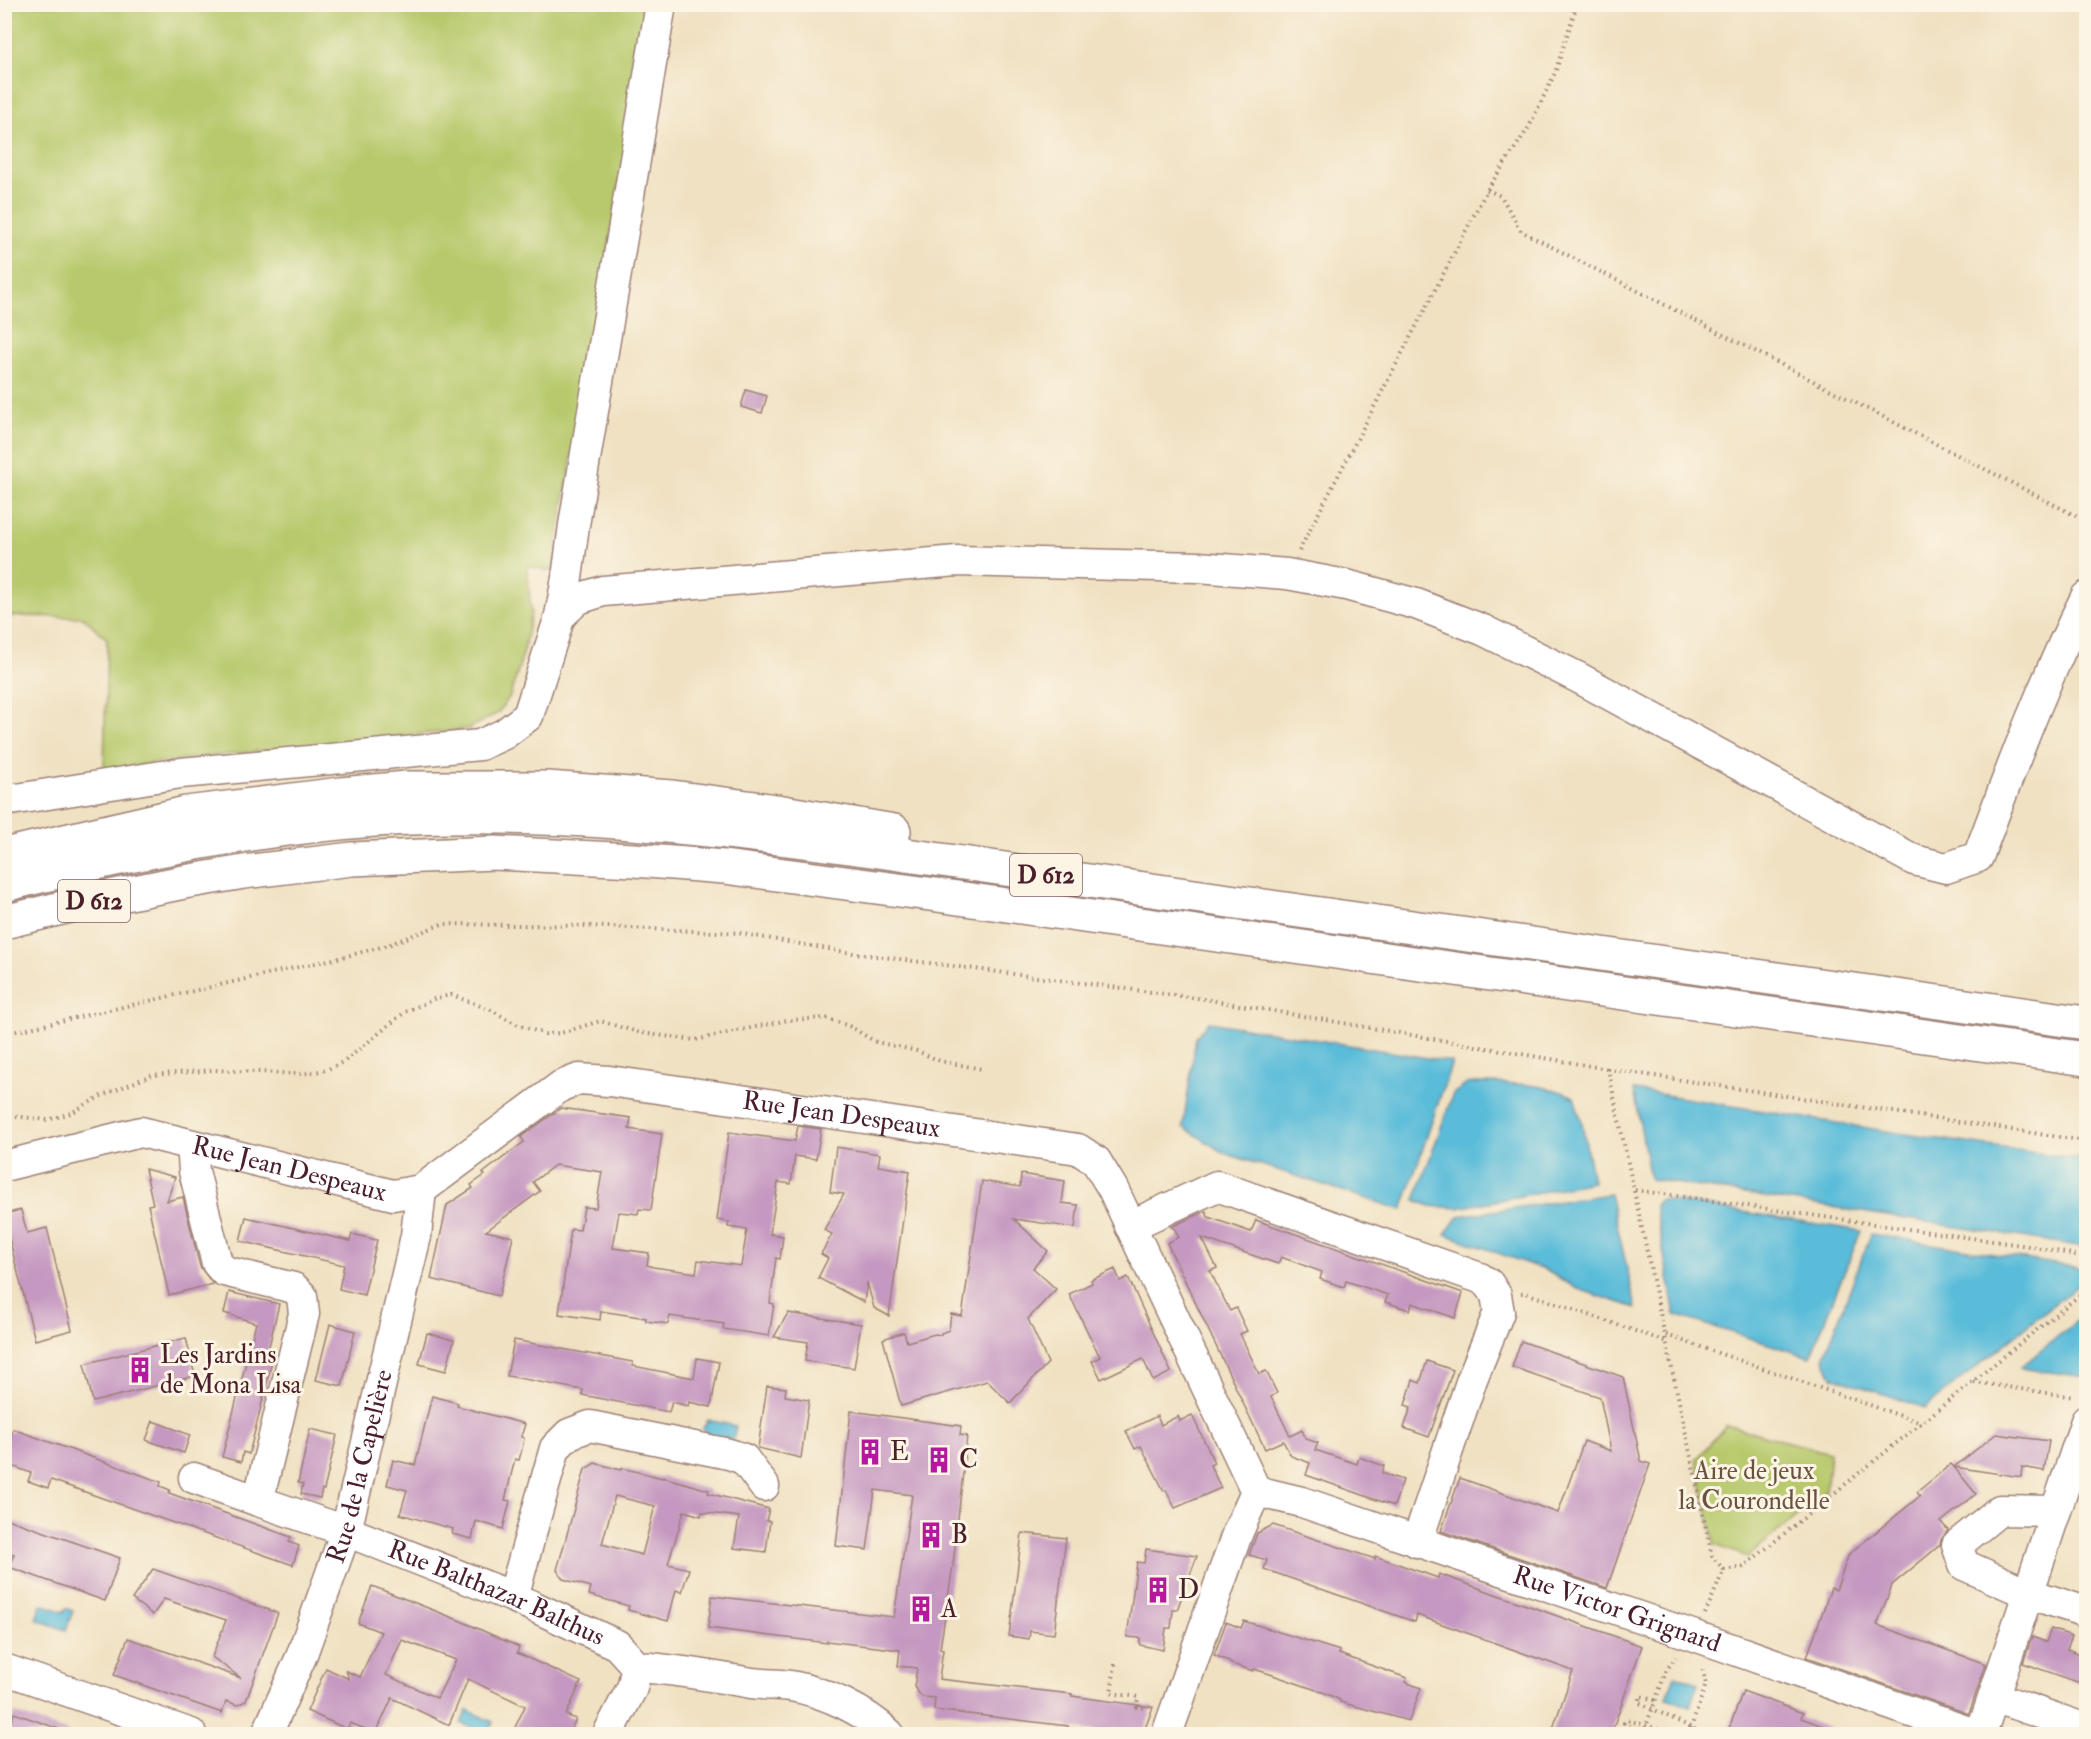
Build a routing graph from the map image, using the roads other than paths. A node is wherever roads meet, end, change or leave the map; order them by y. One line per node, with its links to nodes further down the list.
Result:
1 (661, 4): 3 (street)
2 (2086, 597): 3 (street)
3 (560, 616): 4 (street)
4 (4, 801)
5 (4, 855): 8 (highway)
6 (183, 882): 9 (highway, D 612); 10 (highway); 12 (highway, D 612)
7 (4, 885): 8 (highway, D 612)
8 (1152, 891): 11 (highway, D 612)
9 (4, 922)
10 (4, 937)
11 (2086, 1023)
12 (2086, 1059)
13 (192, 1145): 14 (street, Rue Jean Despeaux); 15 (street, Rue Jean Despeaux); 21 (street)
14 (4, 1166)
15 (421, 1190): 16 (street, Rue Jean Despeaux); 23 (street, Rue de la Capelière)
16 (1130, 1226): 20 (street, Rue Jean Despeaux); 24 (street)
17 (2081, 1409): 22 (street)
18 (194, 1478): 21 (street, Rue Balthazar Balthus)
19 (764, 1486): 26 (street)
20 (1256, 1491): 24 (street, Rue Victor Grignard); 31 (street)
21 (258, 1501): 23 (street, Rue Balthazar Balthus)
22 (2068, 1505): 25 (street); 25 (street)
23 (346, 1531): 26 (street, Rue Balthazar Balthus); 34 (street, Rue de la Capelière)
24 (1417, 1542): 37 (street, Rue Victor Grignard)
25 (2027, 1593): 27 (street); 30 (street)
26 (513, 1597): 28 (street, Rue Balthazar Balthus)
27 (2086, 1612)
28 (637, 1668): 35 (street); 36 (street)
29 (4, 1669): 33 (street)
30 (1994, 1697): 32 (street); 38 (street)
31 (1157, 1725)
32 (2086, 1729)
33 (191, 1734)
34 (267, 1734)
35 (608, 1734)
36 (889, 1734)
37 (1974, 1734)
38 (1981, 1734)

